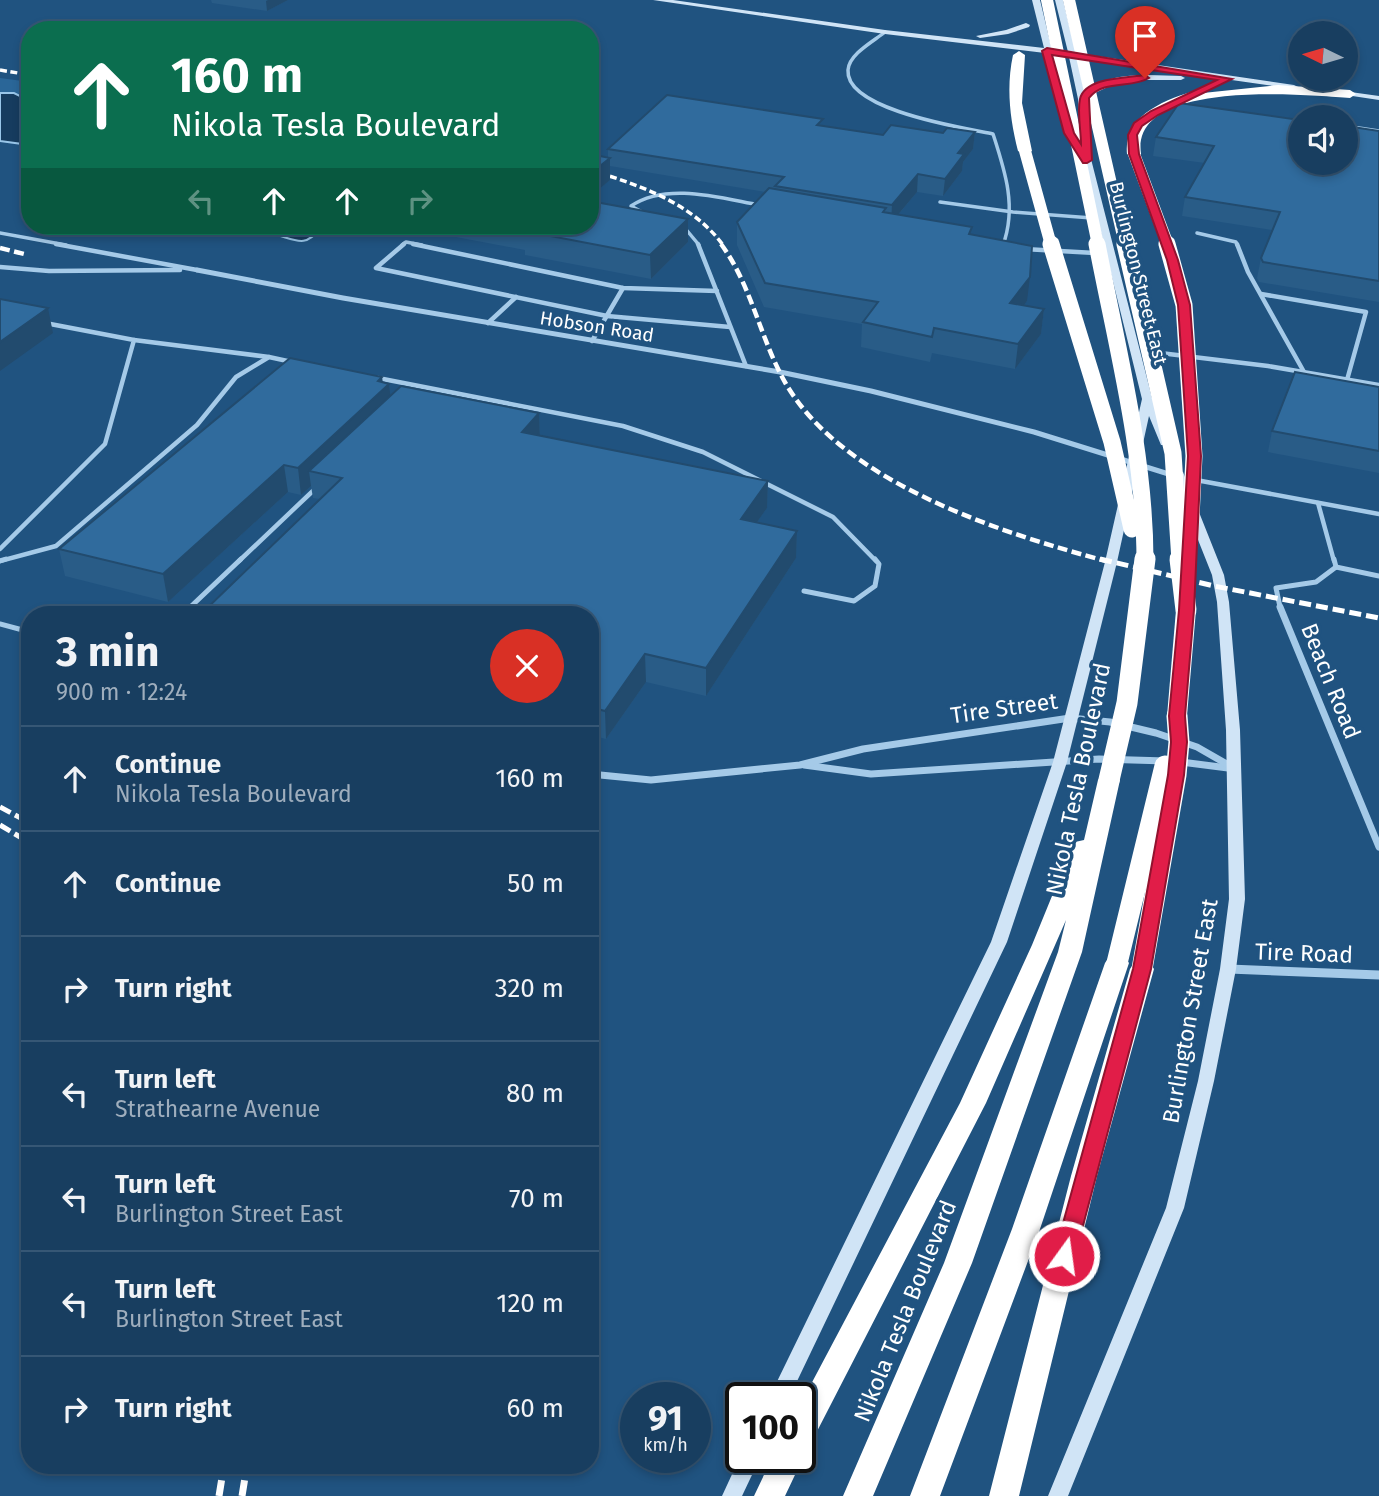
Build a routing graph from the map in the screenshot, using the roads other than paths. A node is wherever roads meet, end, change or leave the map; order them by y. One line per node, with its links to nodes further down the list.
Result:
1 (657, 0): 7 (main road)
2 (1034, 0): 6 (main road); 10 (main road, Burlington Street East)
3 (1046, 0): 70 (highway, Nikola Tesla Boulevard, bridge)
4 (1059, 0): 11 (main road, Burlington Street East)
5 (1069, 0): 67 (highway, bridge)
6 (1026, 24): 8 (main road); 9 (main road)
7 (885, 32): 8 (main road); 9 (main road); 23 (lane)
8 (934, 36): 9 (main road)
9 (1020, 51): 10 (main road); 70 (highway, bridge)
10 (1048, 55): 11 (main road); 20 (main road, Burlington Street East)
11 (1073, 59): 12 (main road); 13 (main road); 17 (main road, Burlington Street East)
12 (1181, 78): 13 (main road); 17 (main road)
13 (1228, 79): 14 (main road); 16 (highway)
14 (1350, 94): 15 (main road); 16 (highway)
15 (1379, 98)
16 (1187, 99): 67 (highway, bridge)
17 (1083, 107): 20 (main road, Burlington Street East)
18 (1358, 128): 19 (lane)
19 (1379, 131)
20 (1087, 160): 25 (main road, Burlington Street East)
21 (940, 202): 23 (lane)
22 (765, 206): 24 (lane)
23 (1013, 212): 25 (lane); 29 (lane)
24 (652, 215)
25 (1102, 219): 31 (main road, Burlington Street East)
26 (681, 225): 35 (lane)
27 (0, 233): 33 (lane)
28 (1197, 233): 36 (lane)
29 (990, 244)
30 (1016, 248): 31 (lane)
31 (1111, 254): 44 (main road, Burlington Street East)
32 (0, 267): 33 (lane, Hobson Road)
33 (197, 270): 40 (street, Hobson Road)
34 (623, 288): 35 (lane); 37 (lane); 38 (lane)
35 (717, 292): 41 (lane)
36 (1261, 294): 48 (lane); 50 (lane)
37 (516, 297): 38 (lane); 40 (lane)
38 (607, 316): 41 (lane); 43 (lane)
39 (40, 323): 42 (lane)
40 (488, 323): 43 (street, Hobson Road)
41 (730, 327): 47 (lane)
42 (134, 340): 45 (lane); 60 (lane)
43 (592, 341): 47 (street, Hobson Road)
44 (1135, 350): 48 (lane); 54 (main road, Burlington Street East)
45 (269, 357): 46 (lane); 61 (lane)
46 (296, 362)
47 (746, 366): 55 (street, Hobson Road)
48 (1304, 372): 50 (lane)
49 (372, 377): 52 (lane)
50 (1347, 380): 51 (lane)
51 (1379, 386)
52 (422, 387): 53 (lane); 64 (lane)
53 (412, 396)
54 (1147, 398): 55 (main road, Burlington Street East); 56 (main road, Burlington Street East)
55 (1134, 464): 56 (street, Hobson Road); 71 (main road, Burlington Street East)
56 (1179, 477): 58 (lane); 74 (main road, Burlington Street East)
57 (323, 482): 65 (lane)
58 (1318, 503): 59 (lane); 62 (lane)
59 (1379, 514)
60 (0, 549)
61 (0, 561)
62 (1336, 568): 63 (lane); 66 (lane)
63 (1379, 576)
64 (804, 591)
65 (191, 606)
66 (1280, 607): 76 (street, Beach Road)
67 (1186, 610): 78 (highway, bridge)
68 (0, 624): 69 (lane)
69 (21, 630)
70 (1134, 631): 77 (highway, Nikola Tesla Boulevard, bridge)
71 (1070, 718): 72 (main road, Burlington Street East); 73 (street, Tire Street); 74 (street, Tire Street)
72 (1060, 762): 73 (street, Tire Street); 74 (street, Tire Street); 81 (main road, Burlington Street East)
73 (800, 765): 75 (street, Tire Street)
74 (1234, 768): 79 (main road, Burlington Street East)
75 (599, 776)
76 (1379, 847)
77 (1057, 949): 82 (highway); 87 (highway, Nikola Tesla Boulevard)
78 (1130, 966): 88 (highway); 89 (highway)
79 (1228, 969): 80 (street, Tire Road); 90 (main road, Burlington Street East)
80 (1379, 975)
81 (787, 1382)
82 (816, 1403)
83 (743, 1473): 85 (main road)
84 (780, 1473): 86 (highway)
85 (732, 1496)
86 (769, 1496)
87 (858, 1496)
88 (925, 1496)
89 (1004, 1496)
90 (1058, 1496)

